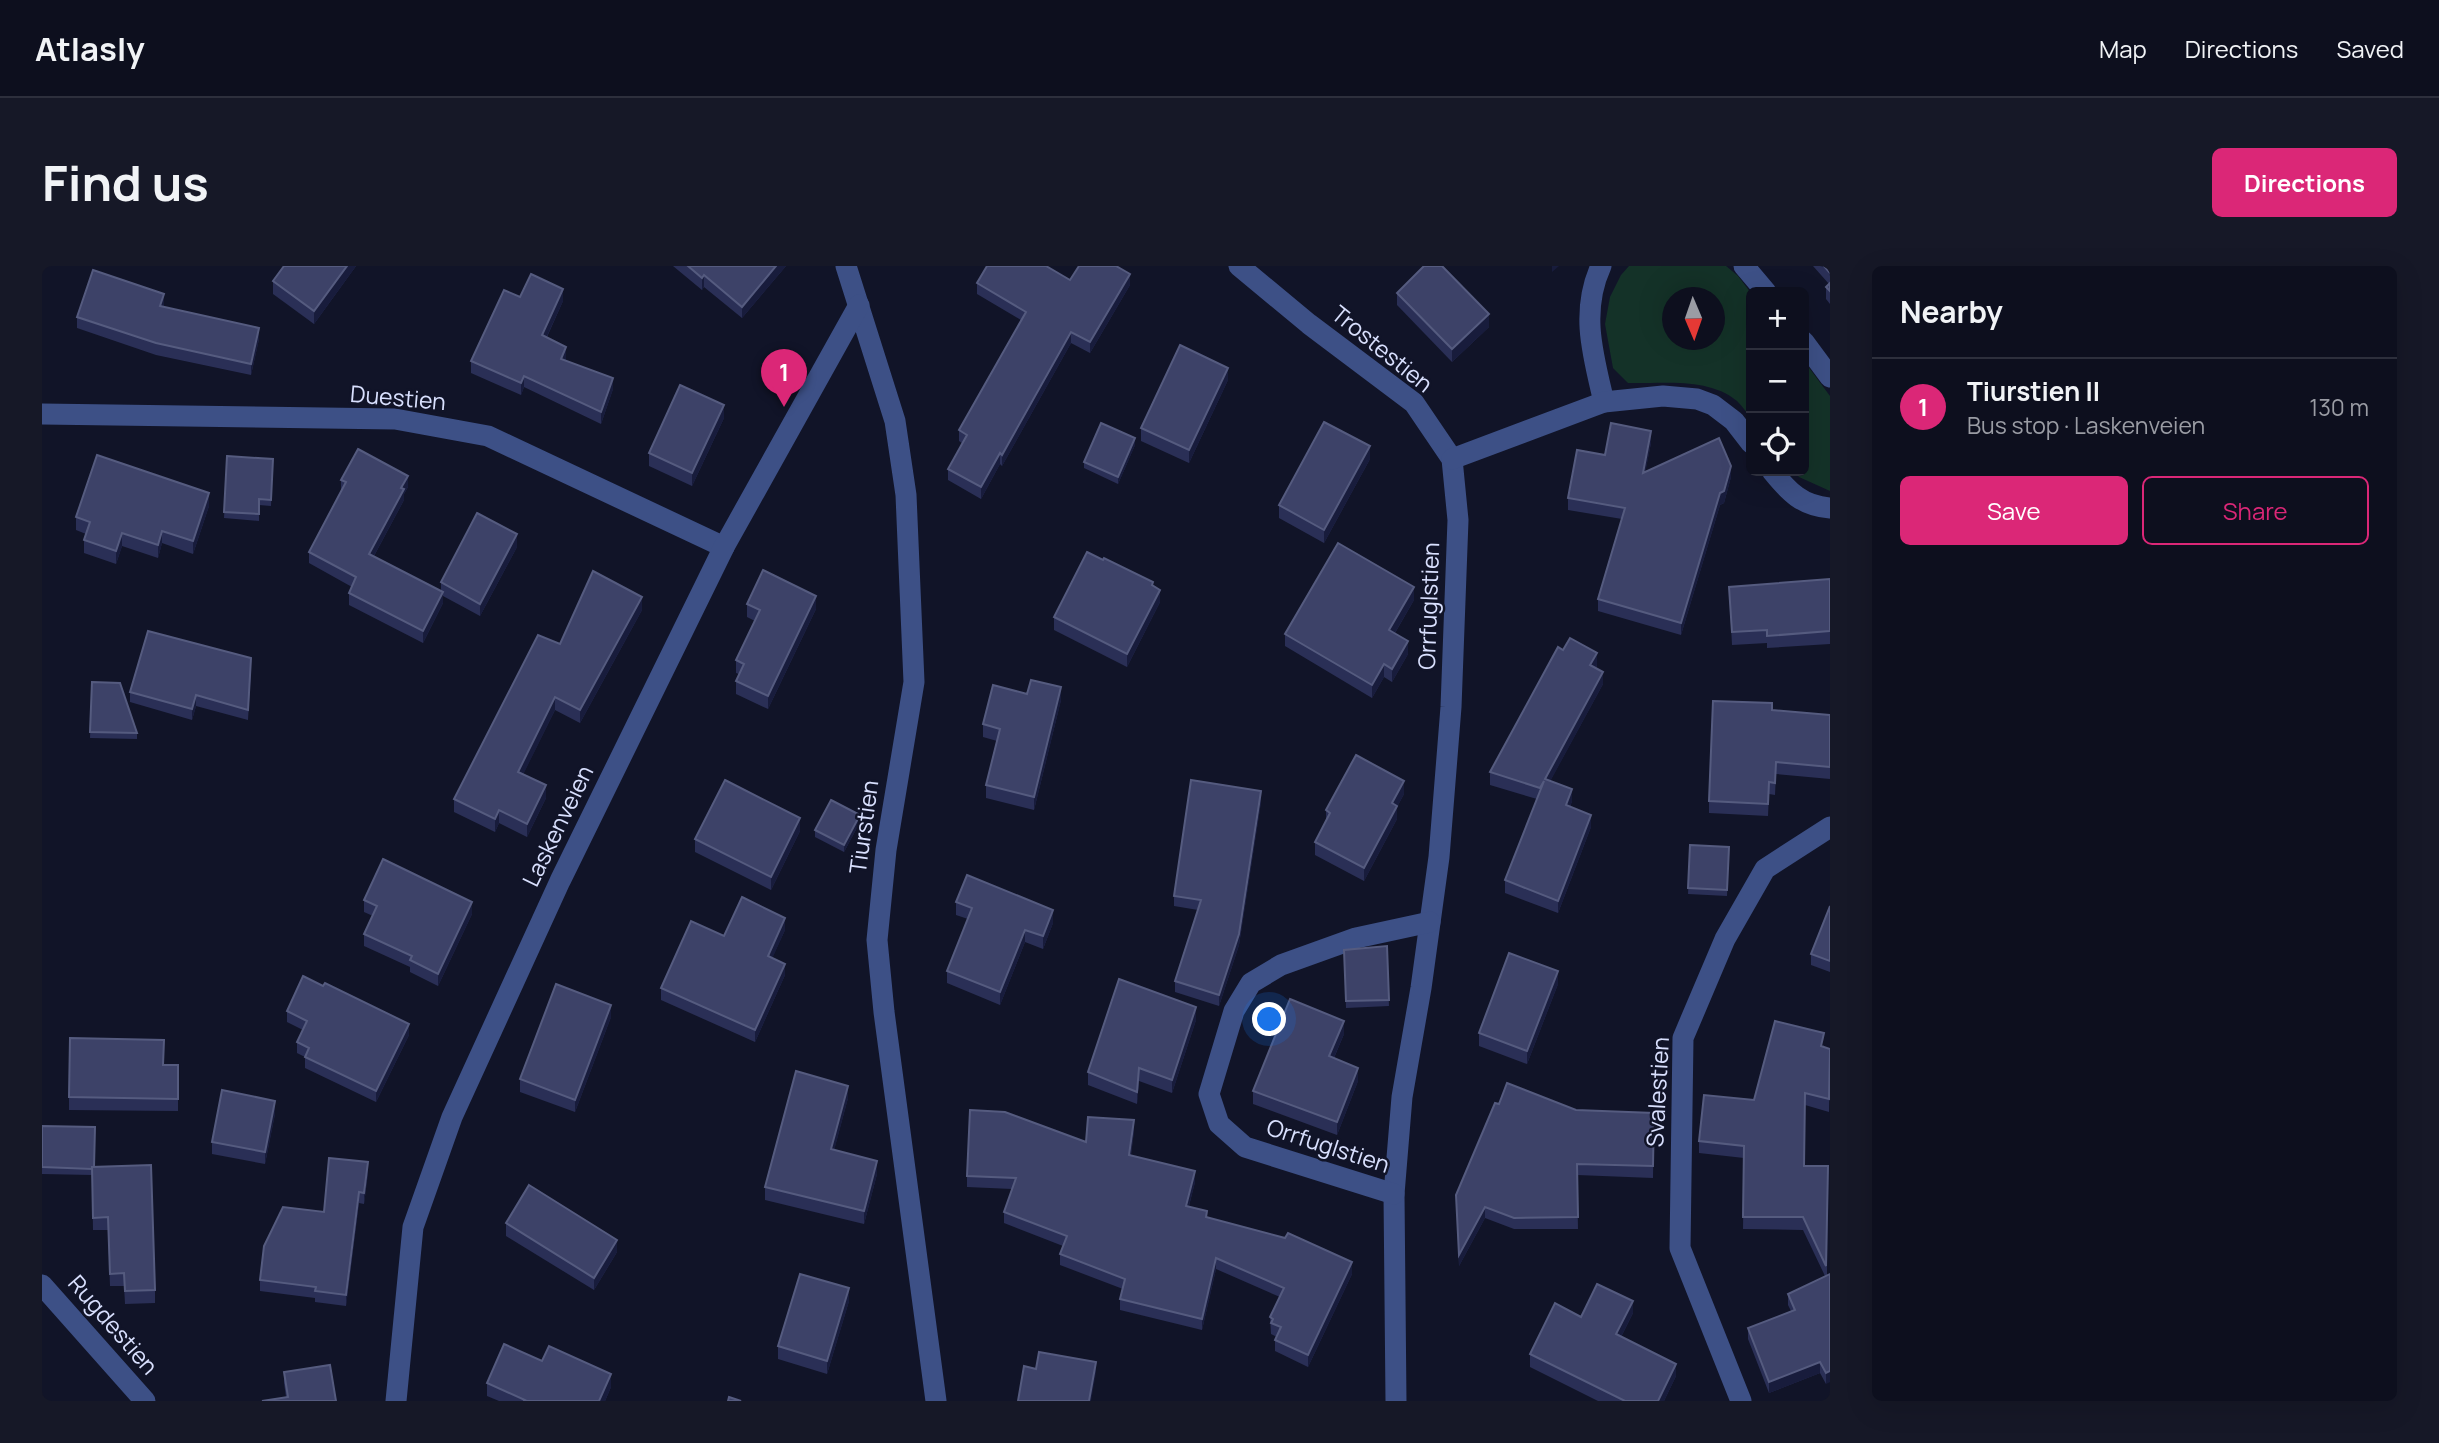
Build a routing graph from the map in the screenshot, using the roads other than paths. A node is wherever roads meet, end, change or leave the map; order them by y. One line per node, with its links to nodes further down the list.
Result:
1 (846, 266): 6 (street, Tiurstien)
2 (1239, 266): 12 (street, Trostestien)
3 (1601, 266): 9 (street)
4 (1744, 266): 5 (street)
5 (1762, 287)
6 (859, 305): 15 (street, Laskenveien); 22 (street, Tiurstien)
7 (1809, 349): 8 (street)
8 (1830, 377)
9 (1604, 402): 11 (street); 12 (street)
10 (42, 414): 15 (street, Duestien)
11 (1746, 437)
12 (1452, 459): 17 (street, Orrfuglstien)
13 (1776, 476): 14 (street)
14 (1830, 508)
15 (724, 547): 21 (street, Laskenveien)
16 (1830, 827): 24 (street, Svalestien)
17 (1430, 922): 18 (street, Orrfuglstien); 18 (street, Orrfuglstien)
18 (1394, 1194): 23 (street, Orrfuglstien)
19 (42, 1284): 20 (street, Rugdestien)
20 (145, 1401)
21 (396, 1401)
22 (936, 1401)
23 (1396, 1401)
24 (1741, 1401)

